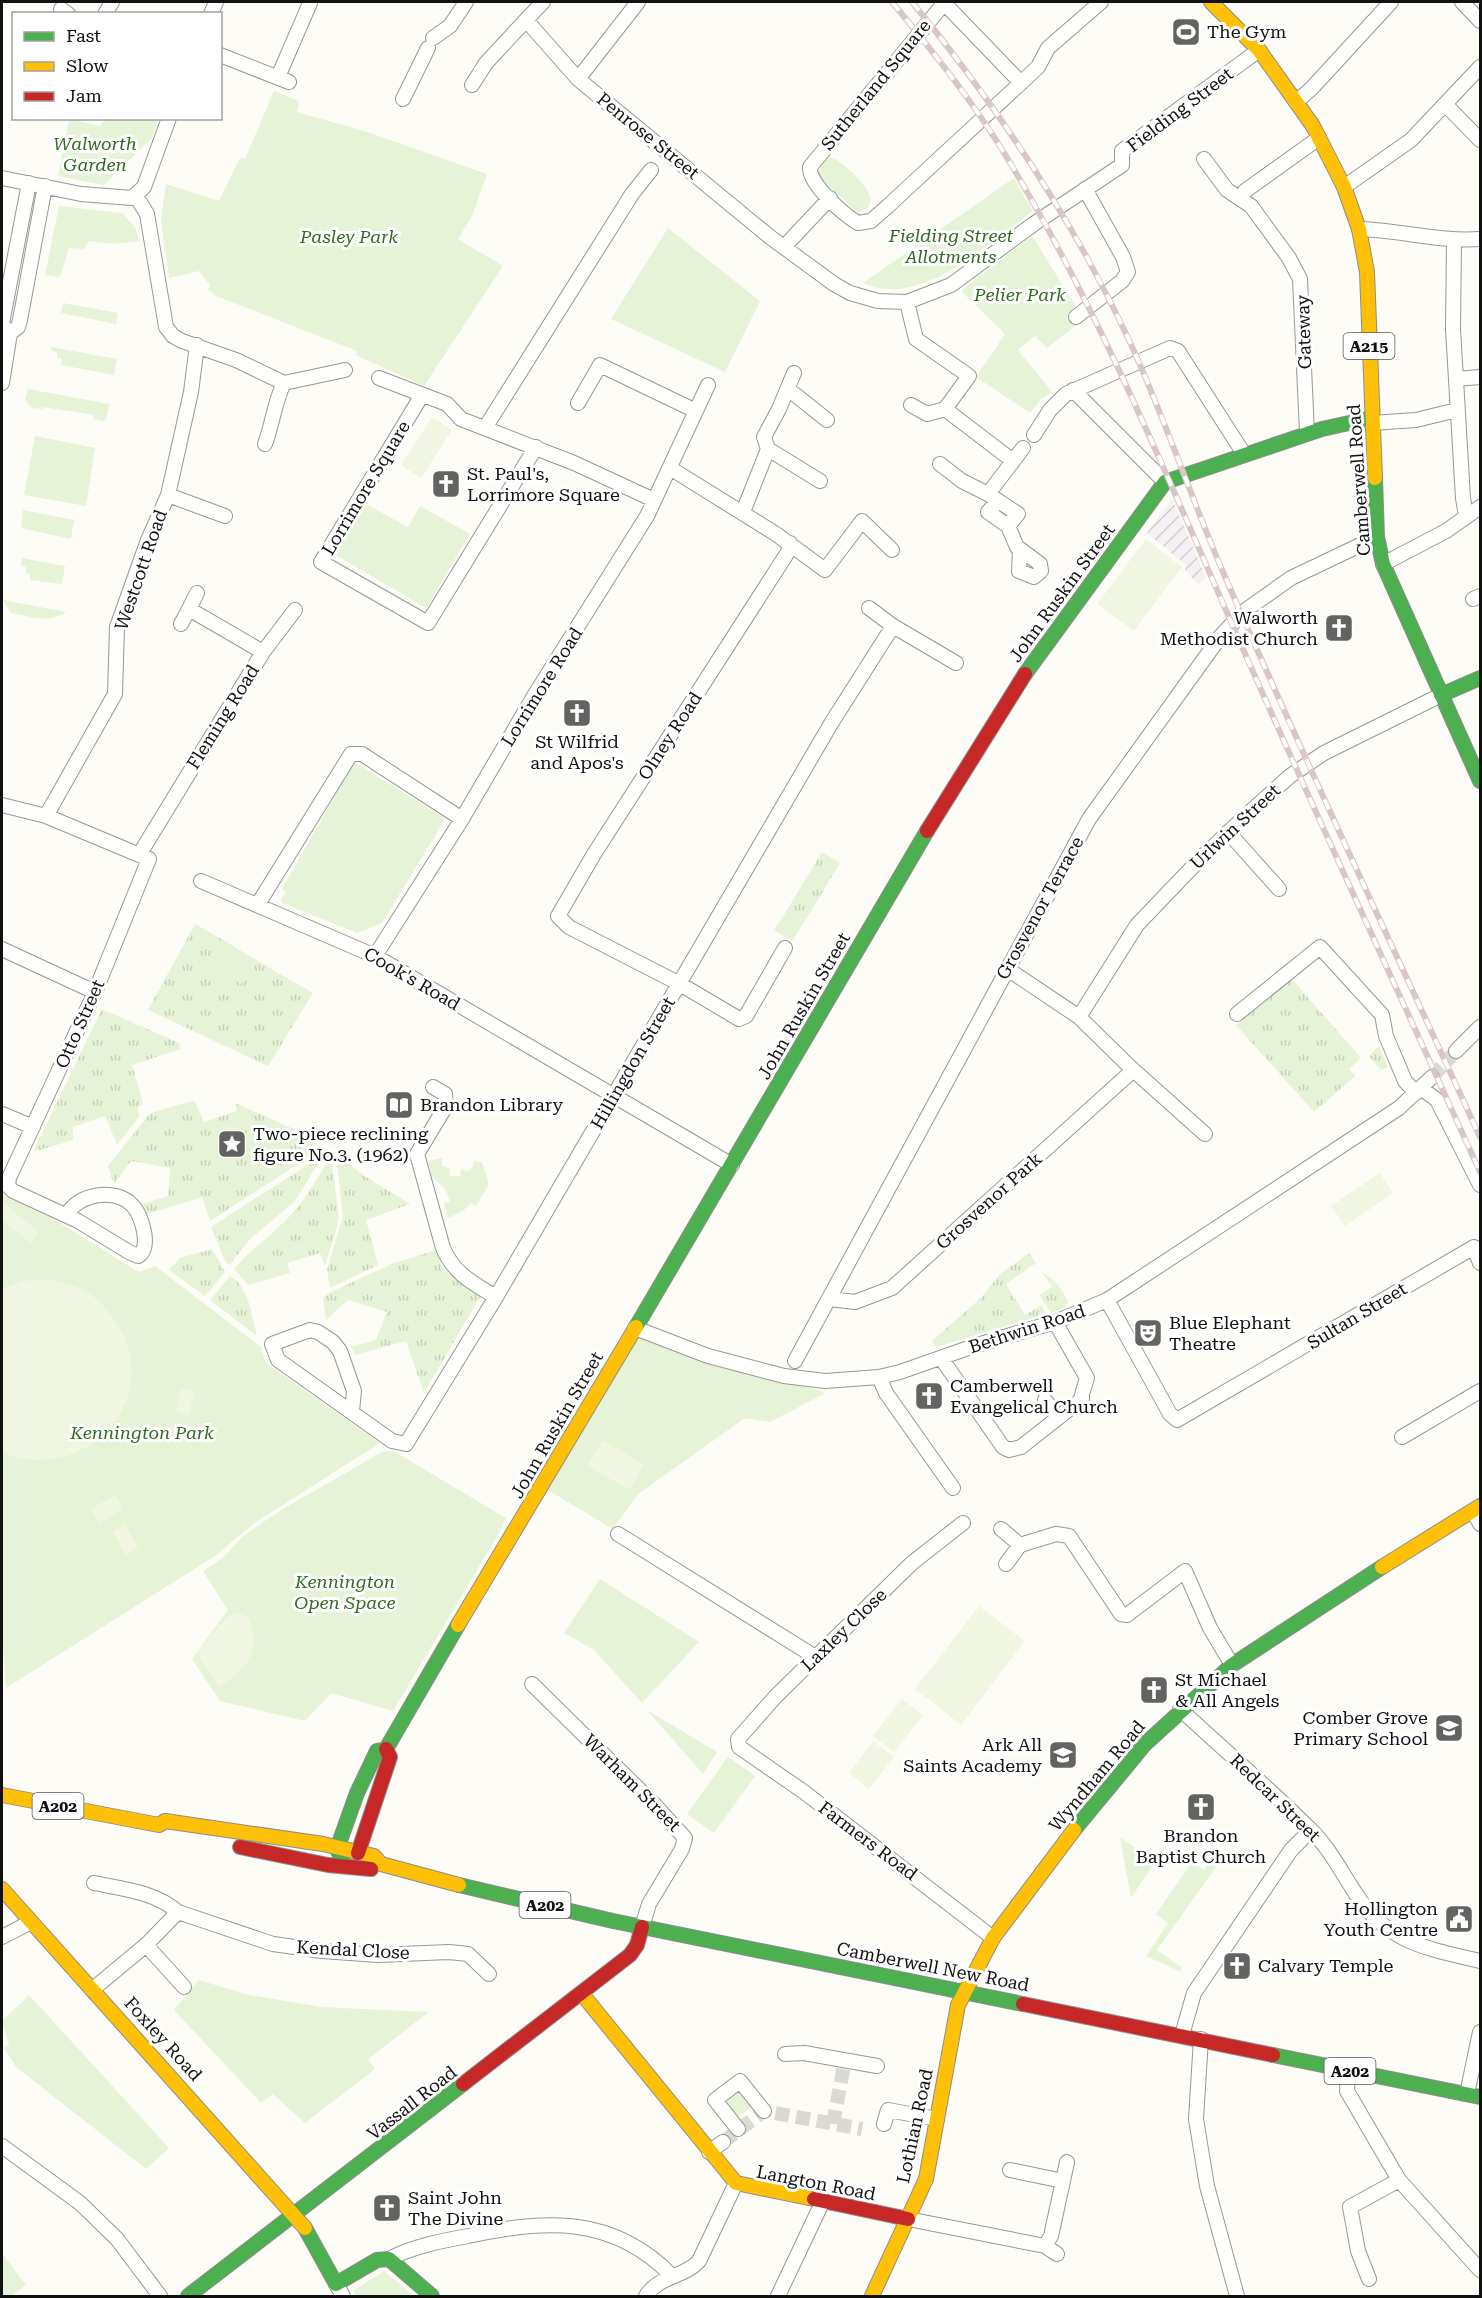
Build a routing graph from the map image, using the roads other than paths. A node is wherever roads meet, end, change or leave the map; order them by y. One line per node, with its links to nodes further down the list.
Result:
1 (466, 2): 18 (street)
2 (543, 2): 10 (street)
3 (638, 2): 15 (street)
4 (945, 2): 16 (street, Sutherland Square); 33 (street, Sutherland Square)
5 (1101, 2): 16 (street, Sutherland Square)
6 (1211, 2): 12 (main road, A215)
7 (1391, 2): 19 (street)
8 (1462, 2): 11 (street)
9 (310, 3): 13 (street)
10 (526, 20): 15 (street, Penrose Street); 17 (street)
11 (1480, 21)
12 (1259, 50): 19 (main road, A215); 30 (street, Fielding Street)
13 (222, 56)
14 (1480, 67): 20 (street)
15 (578, 79): 37 (street, Penrose Street)
16 (1021, 83): 33 (street, Sutherland Square)
17 (472, 85)
18 (403, 99)
19 (1296, 102): 22 (main road, A215)
20 (1445, 104): 23 (street); 29 (street)
21 (168, 120): 32 (street)
22 (1318, 136): 29 (main road, A215); 31 (street)
23 (1480, 140)
24 (1204, 159): 62 (street, Gateway)
25 (651, 170): 61 (street)
26 (2, 178): 27 (street)
27 (29, 183): 28 (street); 41 (street)
28 (45, 186): 32 (street); 41 (street)
29 (1344, 187): 34 (main road, A215)
30 (1085, 189): 39 (street, Fielding Street); 40 (street)
31 (1245, 191)
32 (136, 196): 42 (street)
33 (830, 198): 37 (street)
34 (1359, 229): 36 (street); 60 (main road, Camberwell Road / A215)
35 (1480, 239): 36 (street)
36 (1454, 241): 47 (street)
37 (784, 247): 38 (street, Penrose Street)
38 (799, 258): 39 (street, Fielding Street)
39 (907, 302): 56 (street)
40 (1076, 316)
41 (10, 333): 48 (street)
42 (197, 345): 49 (street); 74 (street, Westcott Road)
43 (345, 370): 49 (street)
44 (794, 373): 51 (street)
45 (1480, 377): 47 (street)
46 (379, 378): 53 (street)
47 (1456, 379): 57 (street)
48 (2, 383)
49 (284, 383): 64 (street)
50 (708, 386): 58 (street, Lorrimore Road)
51 (788, 388): 59 (street); 67 (street)
52 (1073, 390): 63 (street); 68 (street); 73 (street)
53 (422, 395): 61 (street); 65 (street, Lorrimore Square)
54 (578, 403): 58 (street)
55 (911, 405): 56 (street)
56 (945, 409): 69 (street)
57 (1457, 410): 60 (street); 80 (street)
58 (696, 411): 71 (street, Lorrimore Road)
59 (827, 420)
60 (1372, 421): 62 (main road); 81 (main road, Camberwell Road / A215)
61 (484, 428): 65 (street)
62 (1307, 433): 68 (main road)
63 (1034, 435)
64 (265, 444)
65 (537, 447): 76 (street)
66 (1023, 448): 69 (street)
67 (768, 449): 72 (street); 78 (street)
68 (1244, 454): 73 (main road)
69 (1013, 460): 75 (street)
70 (940, 464): 75 (street)
71 (670, 468): 76 (street, Lorrimore Road); 78 (street)
72 (820, 481)
73 (1165, 482): 123 (main road, John Ruskin Street)
74 (168, 495): 79 (street); 98 (street, Westcott Road)
75 (993, 497): 83 (street)
76 (654, 500): 99 (street, Lorrimore Road)
77 (1480, 507): 80 (street)
78 (743, 512): 82 (street)
79 (225, 516)
80 (1466, 516): 85 (street)
81 (1377, 537): 85 (main road, Camberwell Road / A215); 108 (street, Grosvenor Terrace)
82 (790, 543): 84 (street); 109 (street, Olney Road)
83 (1020, 549)
84 (892, 550)
85 (1383, 564): 95 (main road, Camberwell Road / A215)
86 (197, 593): 88 (street)
87 (869, 608): 91 (street)
88 (189, 609): 90 (street); 92 (street, Fleming Road)
89 (295, 610): 92 (street)
90 (181, 624)
91 (893, 626): 93 (street); 109 (street, Hillingdon Street)
92 (263, 652): 101 (street, Fleming Road)
93 (956, 663)
94 (1480, 678): 95 (main road)
95 (1441, 695): 96 (main road, Camberwell Road / A215); 100 (street, Urlwin Street)
96 (1480, 781)
97 (2, 805): 98 (street)
98 (46, 816): 101 (street)
99 (462, 819): 104 (street); 107 (street, Lorrimore Road)
100 (1228, 832): 103 (street); 112 (street, Urlwin Street)
101 (144, 857): 110 (street, Otto Street)
102 (201, 881): 104 (street, Cook's Road)
103 (1279, 889)
104 (258, 903): 107 (street, Cook's Road)
105 (785, 948): 109 (street)
106 (2, 949): 110 (street)
107 (375, 956): 119 (street, Cook's Road)
108 (1006, 968): 112 (street); 128 (street, Grosvenor Terrace)
109 (680, 984): 119 (street, Hillingdon Street)
110 (95, 992): 121 (street, Otto Street)
111 (1237, 1014): 118 (street)
112 (1079, 1017): 115 (street)
113 (1480, 1027): 114 (street)
114 (1456, 1051)
115 (1130, 1067): 122 (street); 128 (street, Grosvenor Park)
116 (1431, 1077): 118 (street, Bethwin Road)
117 (433, 1087): 127 (street)
118 (1419, 1090): 124 (street); 129 (street, Bethwin Road)
119 (614, 1096): 123 (street, Cook's Road); 127 (street, Hillingdon Street)
120 (2, 1114): 121 (street)
121 (33, 1127): 125 (street, Otto Street)
122 (1205, 1134)
123 (732, 1165): 131 (main road, John Ruskin Street)
124 (1480, 1185)
125 (67, 1215): 125 (street)
126 (1480, 1263): 129 (street, Sultan Street)
127 (496, 1297): 137 (street, Hillingdon Street)
128 (830, 1299): 133 (street, Grosvenor Terrace)
129 (1107, 1300): 130 (street, Bethwin Road)
130 (1055, 1323): 132 (street, Bethwin Road); 138 (street)
131 (635, 1328): 134 (street, Bethwin Road); 153 (main road, John Ruskin Street)
132 (941, 1358): 134 (street, Bethwin Road); 138 (street)
133 (795, 1361)
134 (879, 1377): 140 (street)
135 (1480, 1391): 139 (street)
136 (1045, 1400): 138 (street)
137 (352, 1411): 137 (street, Hillingdon Street)
138 (1058, 1418)
139 (1402, 1437)
140 (953, 1488)
141 (1477, 1508): 143 (street); 149 (main road, Wyndham Road)
142 (963, 1523): 148 (street, Laxley Close)
143 (1480, 1524)
144 (1001, 1529): 146 (street)
145 (618, 1534): 148 (street)
146 (1020, 1545): 147 (street); 149 (street)
147 (1006, 1564)
148 (817, 1658): 152 (street, Laxley Close)
149 (1232, 1665): 151 (main road, Wyndham Road)
150 (532, 1684): 165 (street, Warham Street)
151 (1180, 1709): 156 (street, Redcar Street); 167 (main road, Wyndham Road)
152 (739, 1747): 167 (street, Farmers Road)
153 (386, 1749): 157 (main road, John Ruskin Street); 158 (main road, John Ruskin Street)
154 (2, 1795): 155 (main road, Camberwell New Road / A202)
155 (159, 1825): 157 (main road, Camberwell New Road / A202); 160 (main road, Camberwell New Road / A202)
156 (1311, 1830): 169 (street, Redcar Street); 176 (street)
157 (337, 1849): 158 (main road, Camberwell New Road / A202); 160 (main road)
158 (358, 1853): 159 (main road, Camberwell New Road / A202)
159 (381, 1864): 160 (main road, Camberwell New Road / A202); 165 (main road, Camberwell New Road / A202)
160 (346, 1867)
161 (94, 1883): 163 (street, Kendal Close)
162 (2, 1889): 164 (main road, Foxley Road)
163 (178, 1912): 168 (street); 170 (street, Kendal Close)
164 (31, 1923): 166 (street); 172 (main road, Foxley Road)
165 (642, 1927): 173 (main road, Camberwell New Road / A202); 174 (main road, Vassall Road)
166 (2, 1937)
167 (993, 1938): 173 (main road, Wyndham Road)
168 (146, 1945): 171 (street); 172 (street)
169 (1480, 1961)
170 (489, 1974)
171 (184, 1987)
172 (93, 1989): 195 (main road, Foxley Road)
173 (964, 1991): 176 (main road, Camberwell New Road / A202); 183 (main road, Lothian Road)
174 (582, 1994): 188 (main road, Langton Road); 195 (main road, Vassall Road)
175 (1480, 2032): 181 (street)
176 (1182, 2035): 177 (main road, Camberwell New Road / A202)
177 (1200, 2039): 180 (main road, Camberwell New Road / A202); 208 (street)
178 (785, 2054): 179 (street)
179 (877, 2066)
180 (1348, 2070): 181 (main road, Camberwell New Road / A202); 191 (street)
181 (1474, 2096)
182 (764, 2111): 185 (street)
183 (937, 2119): 184 (street); 196 (main road, Lothian Road)
184 (884, 2124)
185 (738, 2129)
186 (723, 2142): 188 (street)
187 (2, 2146): 202 (street)
188 (710, 2152): 193 (main road, Langton Road)
189 (1067, 2162): 192 (street)
190 (1010, 2170): 192 (street)
191 (1400, 2180): 198 (street); 200 (street)
192 (1063, 2181): 196 (street, Langton Road)
193 (736, 2183): 194 (main road, Langton Road); 199 (street)
194 (822, 2203): 196 (main road, Langton Road); 206 (street)
195 (294, 2216): 201 (main road, Foxley Road); 203 (main road, Vassall Road)
196 (908, 2219): 207 (main road, Lothian Road)
197 (389, 2259): 199 (street); 201 (main road); 204 (main road)
198 (1480, 2270)
199 (672, 2276): 205 (street)
200 (1369, 2279)
201 (340, 2290)
202 (160, 2296)
203 (188, 2296)
204 (432, 2296)
205 (646, 2296)
206 (778, 2296)
207 (872, 2296)
208 (1237, 2296)

